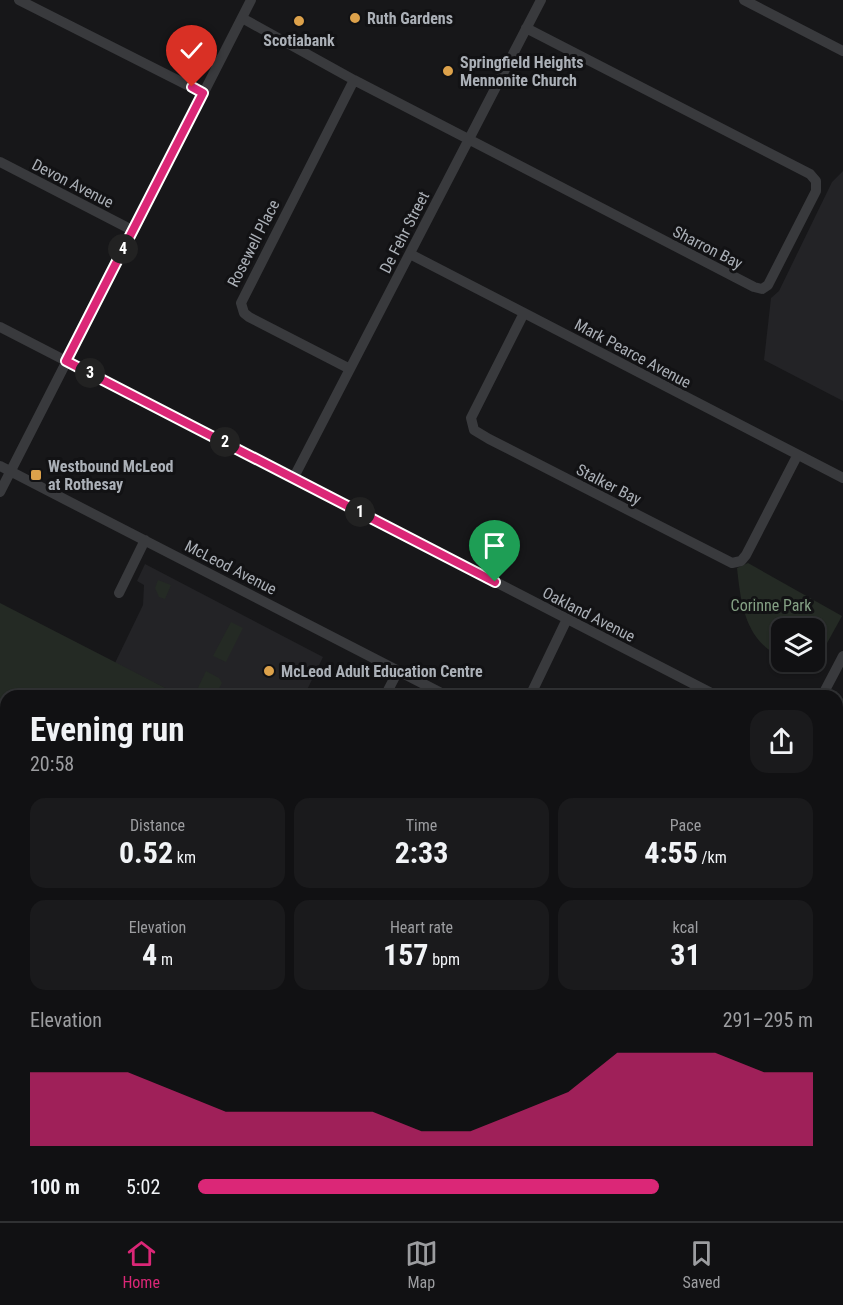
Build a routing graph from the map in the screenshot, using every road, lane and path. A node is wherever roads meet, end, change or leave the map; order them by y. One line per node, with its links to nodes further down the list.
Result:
1 (19, 0): 9 (street)
2 (251, 0): 5 (street)
3 (541, 0): 6 (street, De Fehr Street)
4 (744, 0): 7 (street)
5 (242, 18): 8 (street, Sharron Bay); 9 (street)
6 (526, 28): 10 (street, De Fehr Street); 10 (street, Sharron Bay)
7 (843, 51)
8 (354, 80): 10 (street, Sharron Bay); 17 (street, Rosewell Place)
9 (203, 93): 12 (street)
10 (468, 139): 13 (street, De Fehr Street)
11 (0, 162): 12 (street, Devon Avenue)
12 (132, 230): 16 (street)
13 (410, 254): 14 (street, Mark Pearce Avenue); 17 (street, De Fehr Street)
14 (524, 313): 18 (street, Mark Pearce Avenue); 18 (street, Stalker Bay)
15 (0, 327): 16 (street, Oakland Avenue)
16 (66, 361): 19 (street); 20 (street, Oakland Avenue)
17 (350, 369): 20 (street, De Fehr Street)
18 (797, 456): 21 (street, Mark Pearce Avenue)
19 (5, 468): 22 (street); 23 (street, McLeod Avenue)
20 (294, 477): 25 (street, Oakland Avenue)
21 (843, 478)
22 (0, 492)
23 (145, 540): 24 (street); 27 (street, McLeod Avenue)
24 (119, 593)
25 (567, 619): 30 (street); 31 (street, Oakland Avenue)
26 (843, 657): 32 (street)
27 (398, 671): 28 (street); 29 (street, McLeod Avenue)
28 (389, 690)
29 (435, 690)
30 (533, 690)
31 (705, 690)
32 (825, 690)

